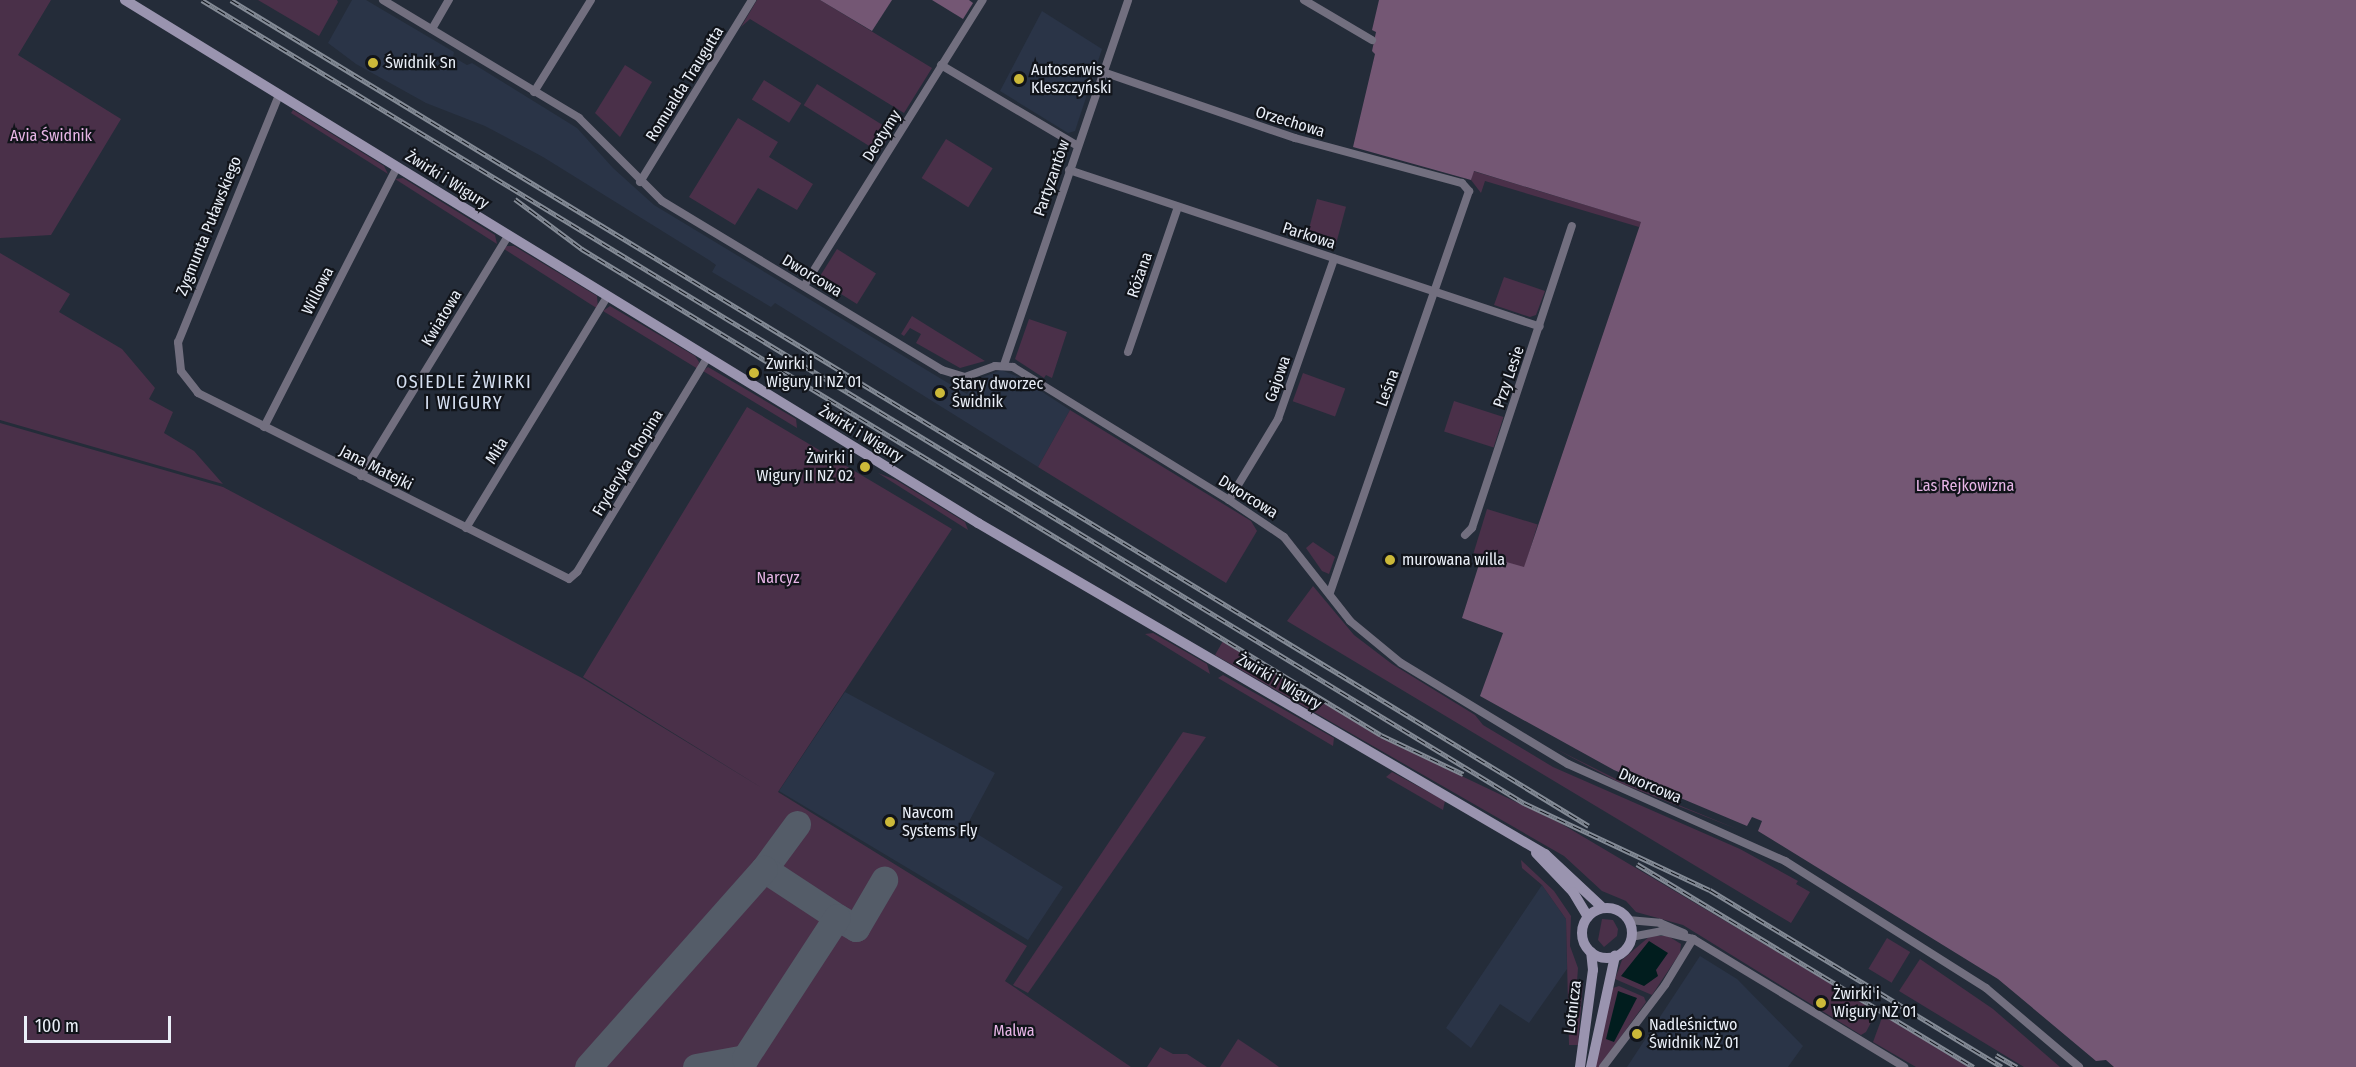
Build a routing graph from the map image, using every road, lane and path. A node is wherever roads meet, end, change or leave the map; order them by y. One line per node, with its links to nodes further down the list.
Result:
1 (125, 0): 14 (main road, Żwirki i Wigury)
2 (383, 0): 9 (street, Dworcowa)
3 (449, 0): 9 (street)
4 (591, 0): 13 (street)
5 (752, 0): 18 (street, Romualda Traugutta)
6 (983, 0): 11 (street, Deotymy)
7 (1128, 0): 12 (street, Partyzantów)
8 (1304, 0): 10 (street)
9 (432, 29): 13 (street, Dworcowa)
10 (1372, 40)
11 (941, 65): 15 (street); 24 (street, Deotymy)
12 (1103, 72): 15 (street, Partyzantów); 19 (street, Orzechowa)
13 (534, 92): 18 (street, Dworcowa)
14 (279, 95): 16 (main road, Żwirki i Wigury); 31 (street, Zygmunta Puławskiego)
15 (1078, 146): 17 (street, Partyzantów)
16 (397, 167): 22 (main road, Żwirki i Wigury); 32 (street, Willowa)
17 (1069, 170): 20 (street, Parkowa); 30 (street, Partyzantów)
18 (640, 182): 24 (street, Dworcowa)
19 (1469, 191): 25 (street, Leśna)
20 (1178, 207): 23 (street, Parkowa); 28 (street, Różana)
21 (1572, 226): 27 (street, Przy Lesie)
22 (508, 236): 26 (main road, Żwirki i Wigury); 33 (street, Kwiatowa)
23 (1334, 259): 25 (street, Parkowa); 34 (street, Gajowa)
24 (804, 286): 30 (street, Dworcowa)
25 (1436, 294): 27 (street, Parkowa); 38 (street, Leśna)
26 (608, 297): 29 (main road, Żwirki i Wigury); 35 (street, Miła)
27 (1540, 327): 36 (street, Przy Lesie)
28 (1128, 352)
29 (707, 358): 37 (street, Fryderyka Chopina); 39 (main road, Żwirki i Wigury)
30 (1004, 365): 34 (street, Dworcowa)
31 (181, 370): 32 (street, Jana Matejki)
32 (264, 427): 33 (street, Jana Matejki)
33 (361, 476): 35 (street, Jana Matejki)
34 (1229, 500): 38 (street, Dworcowa)
35 (466, 528): 37 (street, Jana Matejki)
36 (1465, 535)
37 (568, 579)
38 (1329, 593): 51 (street, Dworcowa)
39 (1527, 845): 40 (main road, Żwirki i Wigury); 41 (main road, Żwirki i Wigury)
40 (1603, 908): 41 (main road); 42 (main road)
41 (1588, 917): 45 (main road)
42 (1628, 920): 43 (main road); 44 (street)
43 (1631, 937): 44 (street); 46 (main road)
44 (1693, 939): 49 (street); 50 (street)
45 (1591, 952): 46 (main road); 47 (main road, Lotnicza)
46 (1616, 956): 48 (main road, Lotnicza)
47 (1580, 1067)
48 (1591, 1067)
49 (1603, 1067)
50 (1904, 1067)
51 (2079, 1067)

